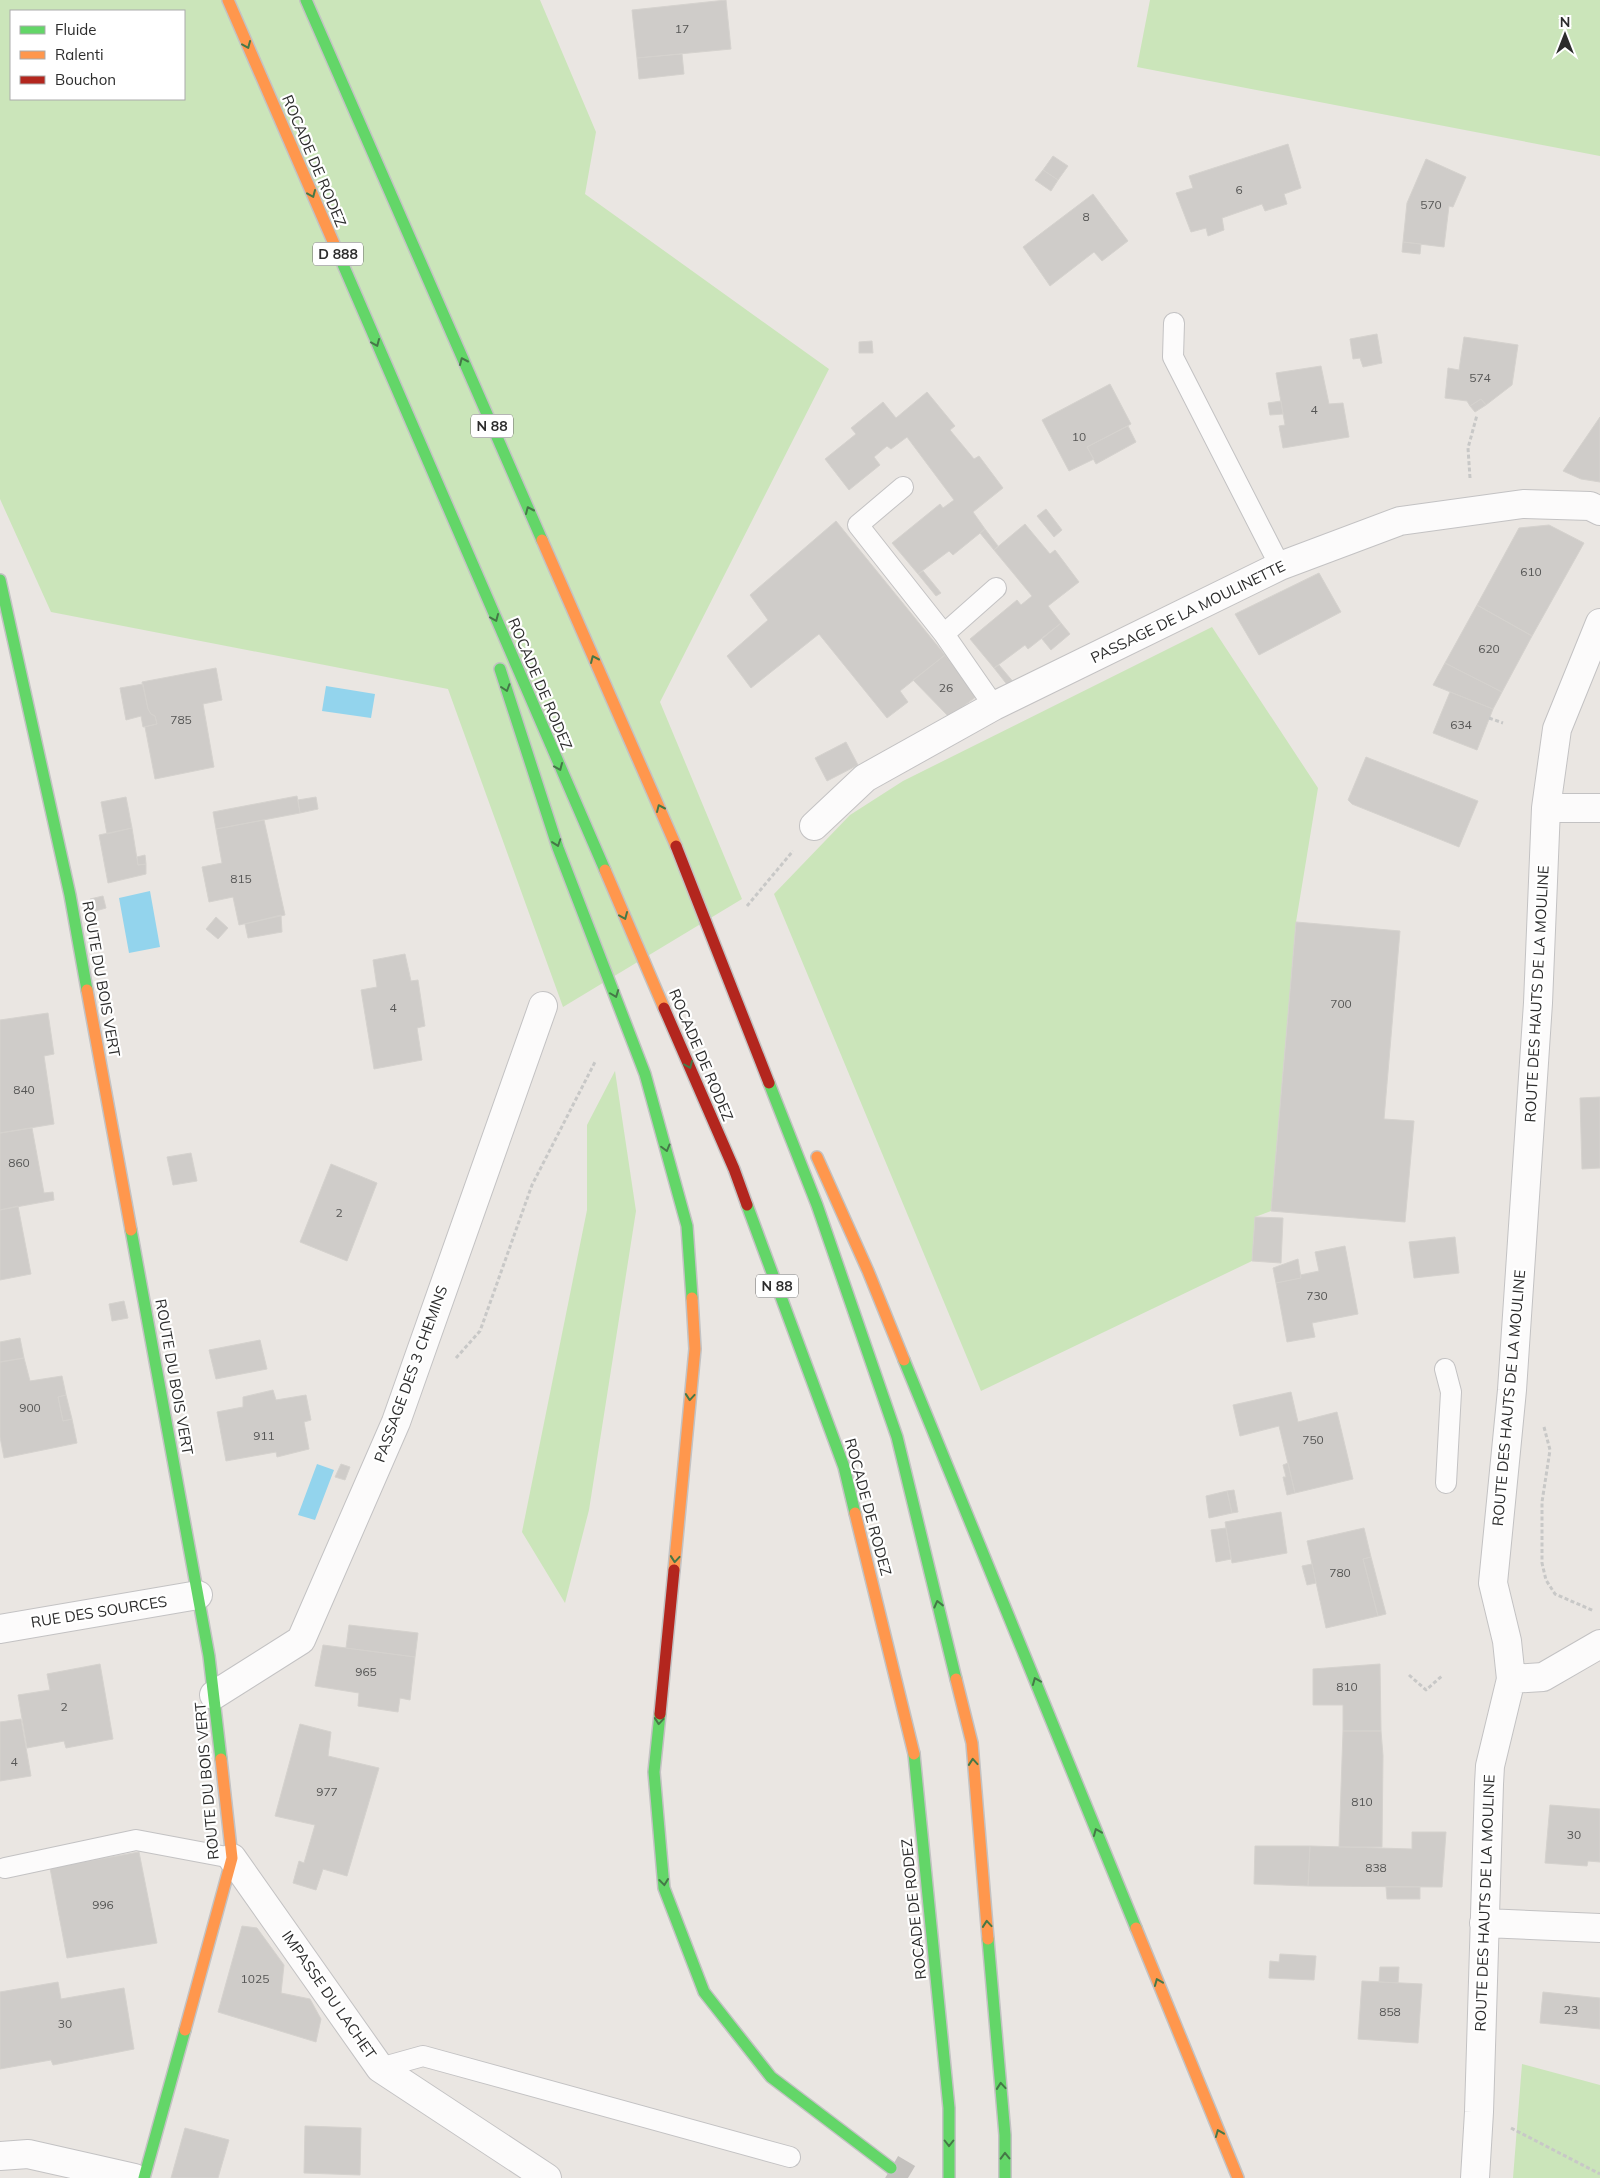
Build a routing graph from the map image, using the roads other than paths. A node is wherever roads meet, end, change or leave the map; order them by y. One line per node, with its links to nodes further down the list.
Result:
1 (228, 0): 5 (main road, ROCADE DE RODEZ / D 888, one-way to 5)
2 (306, 0): 18 (main road, N 88, one-way to 2)
3 (1174, 323): 7 (lane)
4 (903, 487): 12 (lane)
5 (447, 509): 10 (main road); 40 (main road, ROCADE DE RODEZ / N 88, one-way to 40)
6 (1600, 511): 7 (street, PASSAGE DE LA MOULINETTE)
7 (1280, 566): 14 (street, PASSAGE DE LA MOULINETTE)
8 (0, 580): 24 (main road, ROUTE DU BOIS VERT)
9 (996, 588): 12 (lane)
10 (484, 622)
11 (1600, 623): 15 (street, ROUTE DES HAUTS DE LA MOULINE)
12 (944, 634): 14 (lane)
13 (497, 660): 36 (main road, one-way to 36)
14 (994, 706): 17 (street, PASSAGE DE LA MOULINETTE)
15 (1546, 808): 16 (street); 27 (street, ROUTE DES HAUTS DE LA MOULINE)
16 (1600, 808)
17 (814, 826)
18 (680, 852): 20 (main road); 41 (main road, N 88, one-way to 18)
19 (543, 1006): 28 (street, PASSAGE DES 3 CHEMINS)
20 (770, 1052)
21 (811, 1143): 42 (main road, one-way to 21)
22 (1445, 1369): 23 (lane)
23 (1446, 1483)
24 (198, 1595): 25 (street, RUE DES SOURCES); 28 (main road, ROUTE DU BOIS VERT)
25 (0, 1628)
26 (1600, 1644): 27 (street)
27 (1511, 1679): 31 (street, ROUTE DES HAUTS DE LA MOULINE)
28 (214, 1695): 29 (main road, ROUTE DU BOIS VERT)
29 (232, 1858): 30 (lane); 33 (street, IMPASSE DU LACHET); 38 (main road, ROUTE DU BOIS VERT)
30 (4, 1868)
31 (1484, 1923): 32 (street); 43 (street, ROUTE DES HAUTS DE LA MOULINE)
32 (1600, 1928)
33 (380, 2068): 35 (lane); 39 (street, IMPASSE DU LACHET)
34 (0, 2156): 37 (street)
35 (790, 2157)
36 (891, 2168)
37 (134, 2178)
38 (144, 2178)
39 (547, 2178)
40 (949, 2178)
41 (1005, 2178)
42 (1238, 2178)
43 (1475, 2178)

